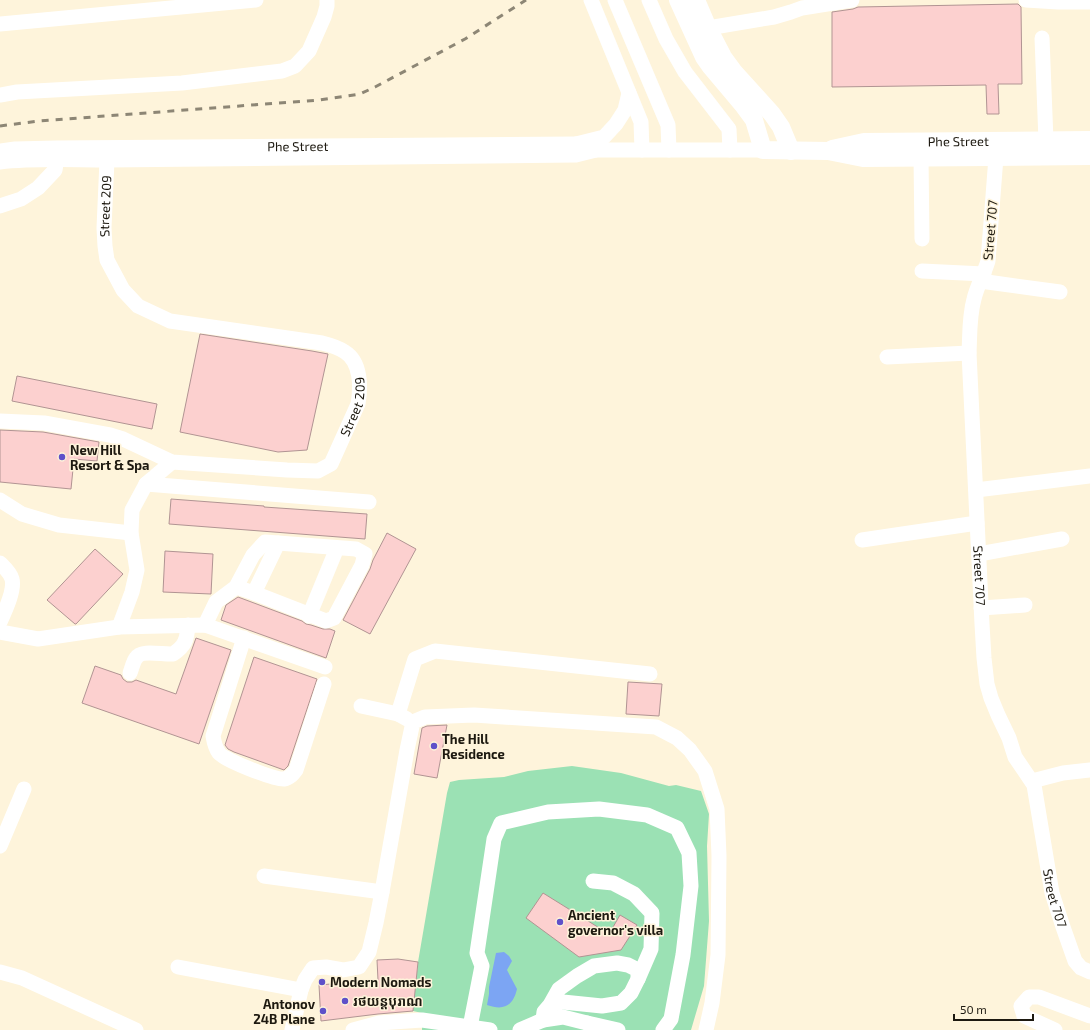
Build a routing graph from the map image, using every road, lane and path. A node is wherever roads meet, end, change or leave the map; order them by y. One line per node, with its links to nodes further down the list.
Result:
1 (256, 0): 11 (street)
2 (327, 0): 15 (street)
3 (591, 0): 14 (street)
4 (615, 0): 21 (street)
5 (649, 0): 22 (street)
6 (678, 0): 23 (main road)
7 (696, 0): 12 (main road)
8 (852, 0): 12 (street)
9 (1026, 0): 10 (street)
10 (1090, 2)
11 (0, 24)
12 (708, 28): 25 (main road)
13 (1042, 38): 17 (street)
14 (629, 93): 18 (street); 20 (street)
15 (0, 94)
16 (1090, 140): 17 (main road, Phe Street)
17 (1046, 141): 26 (main road, Phe Street)
18 (576, 144): 19 (street, Phe Street); 24 (street, Phe Street)
19 (596, 150): 20 (street, Phe Street); 31 (street, Phe Street)
20 (642, 150): 21 (street, Phe Street)
21 (669, 150): 22 (street, Phe Street)
22 (730, 150): 23 (street, Phe Street)
23 (763, 150): 25 (main road, Phe Street)
24 (0, 151)
25 (791, 151): 26 (main road, Phe Street)
26 (828, 151): 29 (main road, Phe Street)
27 (1090, 156): 28 (main road, Phe Street)
28 (996, 157): 29 (main road, Phe Street); 36 (street, Street 707)
29 (921, 158): 34 (street)
30 (55, 159): 31 (street, Phe Street); 32 (street, Phe Street); 33 (street)
31 (107, 160): 41 (street, Street 209)
32 (0, 162)
33 (0, 206)
34 (922, 239)
35 (922, 271): 36 (street)
36 (982, 277): 37 (street); 38 (street, Street 707)
37 (1060, 292)
38 (969, 353): 39 (street); 44 (street, Street 707)
39 (887, 357)
40 (0, 421): 41 (street)
41 (172, 462): 43 (street)
42 (1090, 476): 44 (street)
43 (146, 484): 46 (street); 48 (street)
44 (976, 490): 47 (street, Street 707)
45 (0, 500): 48 (street)
46 (369, 502)
47 (977, 523): 50 (street); 53 (street, Street 707)
48 (131, 533): 63 (street)
49 (1062, 539): 53 (street)
50 (862, 540)
51 (278, 543): 52 (street); 55 (street); 56 (street)
52 (337, 548): 59 (street); 59 (street)
53 (979, 554): 58 (street, Street 707)
54 (0, 563): 60 (street)
55 (236, 587): 56 (street); 62 (street)
56 (254, 593): 59 (street)
57 (1025, 604): 58 (street)
58 (981, 608): 74 (street, Street 707)
59 (309, 616)
60 (0, 622)
61 (188, 625): 62 (street); 63 (street); 67 (street)
62 (205, 625): 65 (street)
63 (118, 627): 64 (street)
64 (0, 632)
65 (244, 638): 66 (street); 69 (street)
66 (325, 667)
67 (130, 673)
68 (650, 674): 71 (street)
69 (324, 684)
70 (361, 706): 71 (street)
71 (398, 714): 72 (street)
72 (413, 722): 79 (street); 97 (street)
73 (1090, 770): 74 (street)
74 (1032, 781): 82 (street, Street 707)
75 (24, 789): 76 (street)
76 (0, 846)
77 (264, 876): 79 (street)
78 (593, 881): 83 (street)
79 (382, 892): 84 (street)
80 (178, 967): 84 (street)
81 (0, 972): 90 (street)
82 (1090, 972)
83 (638, 979): 85 (street); 85 (street)
84 (301, 990): 91 (street)
85 (550, 1005): 87 (street)
86 (1090, 1016): 98 (street)
87 (543, 1020): 89 (street); 94 (street)
88 (470, 1027): 92 (street); 93 (street); 96 (street)
89 (590, 1027): 95 (street)
90 (136, 1030)
91 (292, 1030)
92 (353, 1030)
93 (490, 1030)
94 (520, 1030)
95 (618, 1030)
96 (662, 1030)
97 (706, 1030)
98 (1055, 1030)

